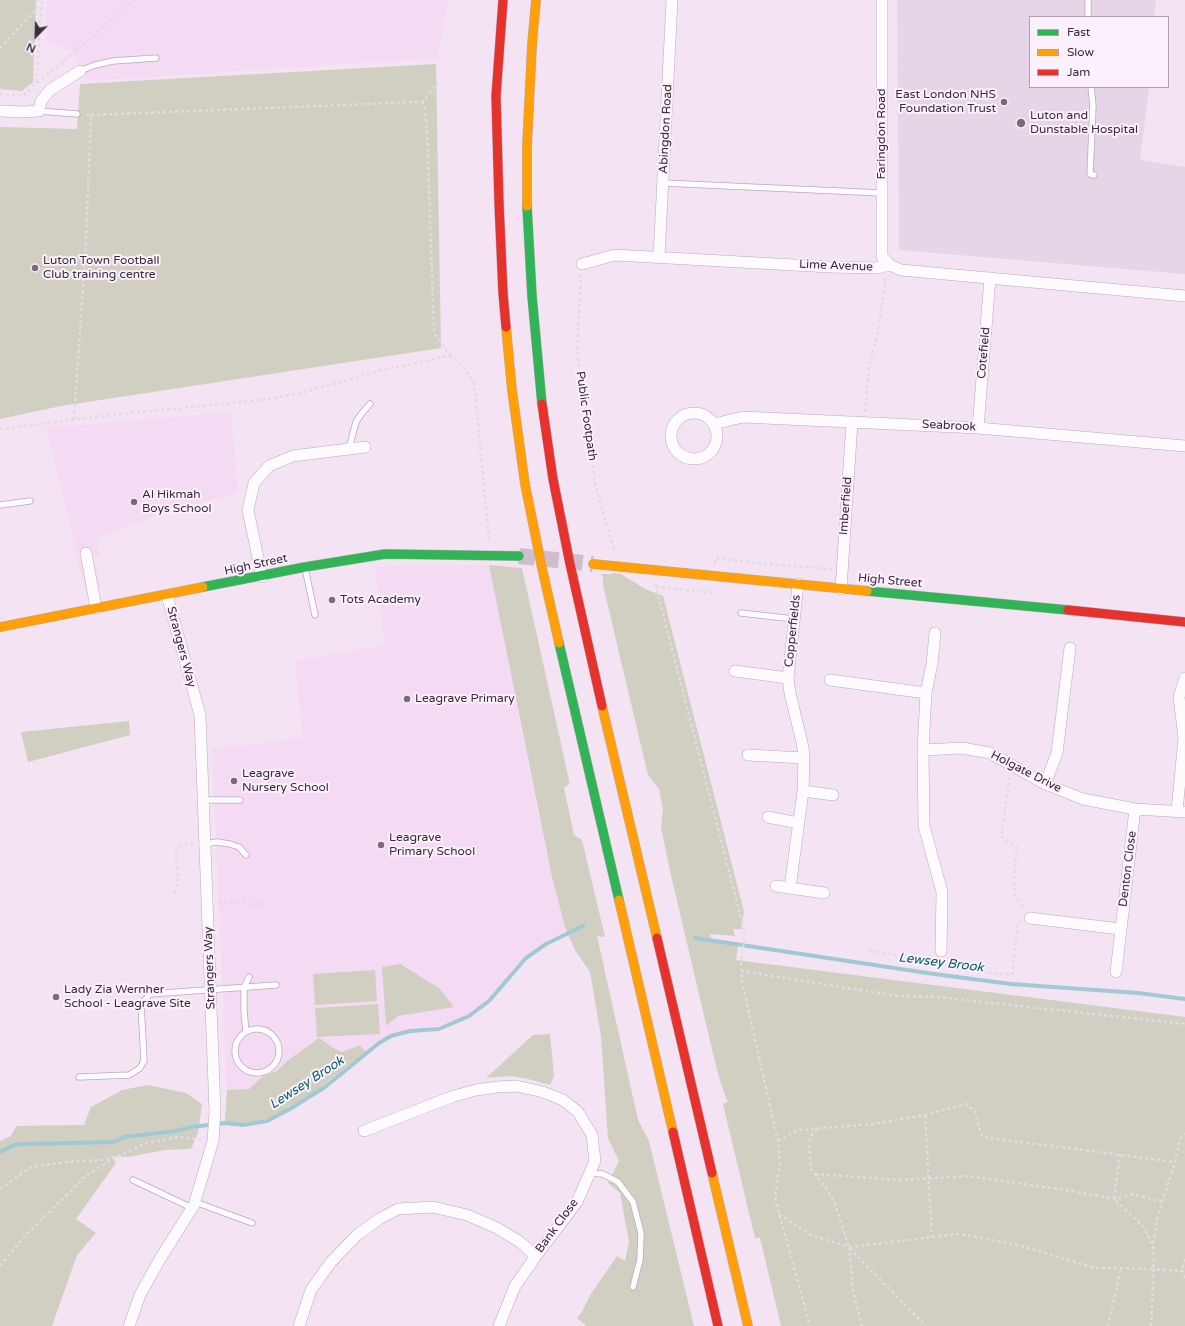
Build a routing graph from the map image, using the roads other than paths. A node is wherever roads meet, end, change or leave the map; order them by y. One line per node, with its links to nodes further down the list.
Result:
1 (503, 0): 12 (main road)
2 (536, 0): 16 (main road)
3 (672, 0): 18 (street, Abingdon Road)
4 (882, 0): 19 (street, Faringdon Road)
5 (1088, 0): 6 (lane)
6 (1088, 16)
7 (491, 45): 12 (main road)
8 (156, 58): 10 (lane)
9 (541, 58): 16 (main road)
10 (80, 71): 14 (street)
11 (1092, 88): 17 (lane)
12 (496, 96): 92 (main road)
13 (0, 111): 14 (street)
14 (38, 111): 15 (lane)
15 (77, 114)
16 (528, 133): 93 (main road)
17 (1094, 174)
18 (663, 183): 19 (lane); 20 (street, Abingdon Road)
19 (882, 193): 22 (street, Faringdon Road)
20 (659, 257): 21 (street, Lime Avenue); 22 (street, Lime Avenue)
21 (582, 264)
22 (890, 265): 23 (street, Lime Avenue)
23 (990, 278): 24 (street, Lime Avenue); 28 (street, Cotefield)
24 (1185, 296)
25 (370, 404): 31 (lane)
26 (852, 422): 27 (street, Seabrook); 28 (street, Seabrook); 40 (street, Imberfield)
27 (714, 424): 27 (street)
28 (978, 428): 29 (street, Seabrook)
29 (1185, 446)
30 (365, 447): 31 (street)
31 (349, 448): 38 (street)
32 (30, 501): 33 (lane)
33 (0, 505)
34 (86, 553): 42 (street)
35 (519, 556): 37 (main road, High Street)
36 (593, 564): 39 (main road, High Street)
37 (305, 567): 38 (main road, High Street); 44 (lane)
38 (262, 576): 41 (main road, High Street)
39 (798, 584): 40 (main road, High Street); 45 (street, Copperfields)
40 (841, 589): 46 (main road, High Street)
41 (167, 595): 42 (main road, High Street); 61 (street, Strangers Way)
42 (96, 608): 47 (main road, High Street)
43 (741, 613): 45 (lane)
44 (315, 615)
45 (794, 619): 51 (street, Copperfields)
46 (1185, 622)
47 (0, 627)
48 (935, 633): 54 (street)
49 (1070, 648): 58 (street)
50 (735, 671): 51 (street, Copperfields)
51 (788, 678): 57 (street, Copperfields)
52 (1185, 678): 64 (street)
53 (830, 680): 54 (street)
54 (926, 693): 55 (street)
55 (923, 750): 58 (street, Holgate Drive); 74 (street)
56 (748, 755): 57 (street)
57 (804, 758): 59 (street, Copperfields)
58 (1045, 784): 63 (street, Holgate Drive)
59 (803, 791): 60 (street); 66 (street, Copperfields)
60 (833, 795)
61 (203, 800): 62 (lane); 67 (street, Strangers Way)
62 (240, 800)
63 (1135, 810): 64 (street, Holgate Drive); 73 (street, Denton Close)
64 (1181, 811)
65 (768, 817): 66 (street)
66 (798, 823): 70 (street, Copperfields)
67 (205, 844): 68 (lane); 79 (street, Strangers Way)
68 (246, 854)
69 (776, 886): 70 (street)
70 (790, 888): 71 (street)
71 (824, 893)
72 (1030, 918): 73 (street)
73 (1120, 929): 75 (street, Denton Close)
74 (941, 951)
75 (1116, 972)
76 (249, 977): 78 (lane)
77 (276, 985): 78 (lane)
78 (244, 987): 79 (lane); 80 (lane)
79 (210, 989): 81 (lane); 85 (street, Strangers Way)
80 (246, 1032): 80 (lane)
81 (79, 1077)
82 (364, 1131): 83 (street, Bank Close)
83 (590, 1173): 87 (street, Bank Close); 88 (lane)
84 (133, 1180): 85 (lane)
85 (193, 1205): 86 (lane); 89 (street, Strangers Way)
86 (252, 1223)
87 (536, 1256): 90 (street); 91 (street, Bank Close)
88 (633, 1287)
89 (128, 1326)
90 (299, 1326)
91 (499, 1326)
92 (718, 1326)
93 (748, 1326)

